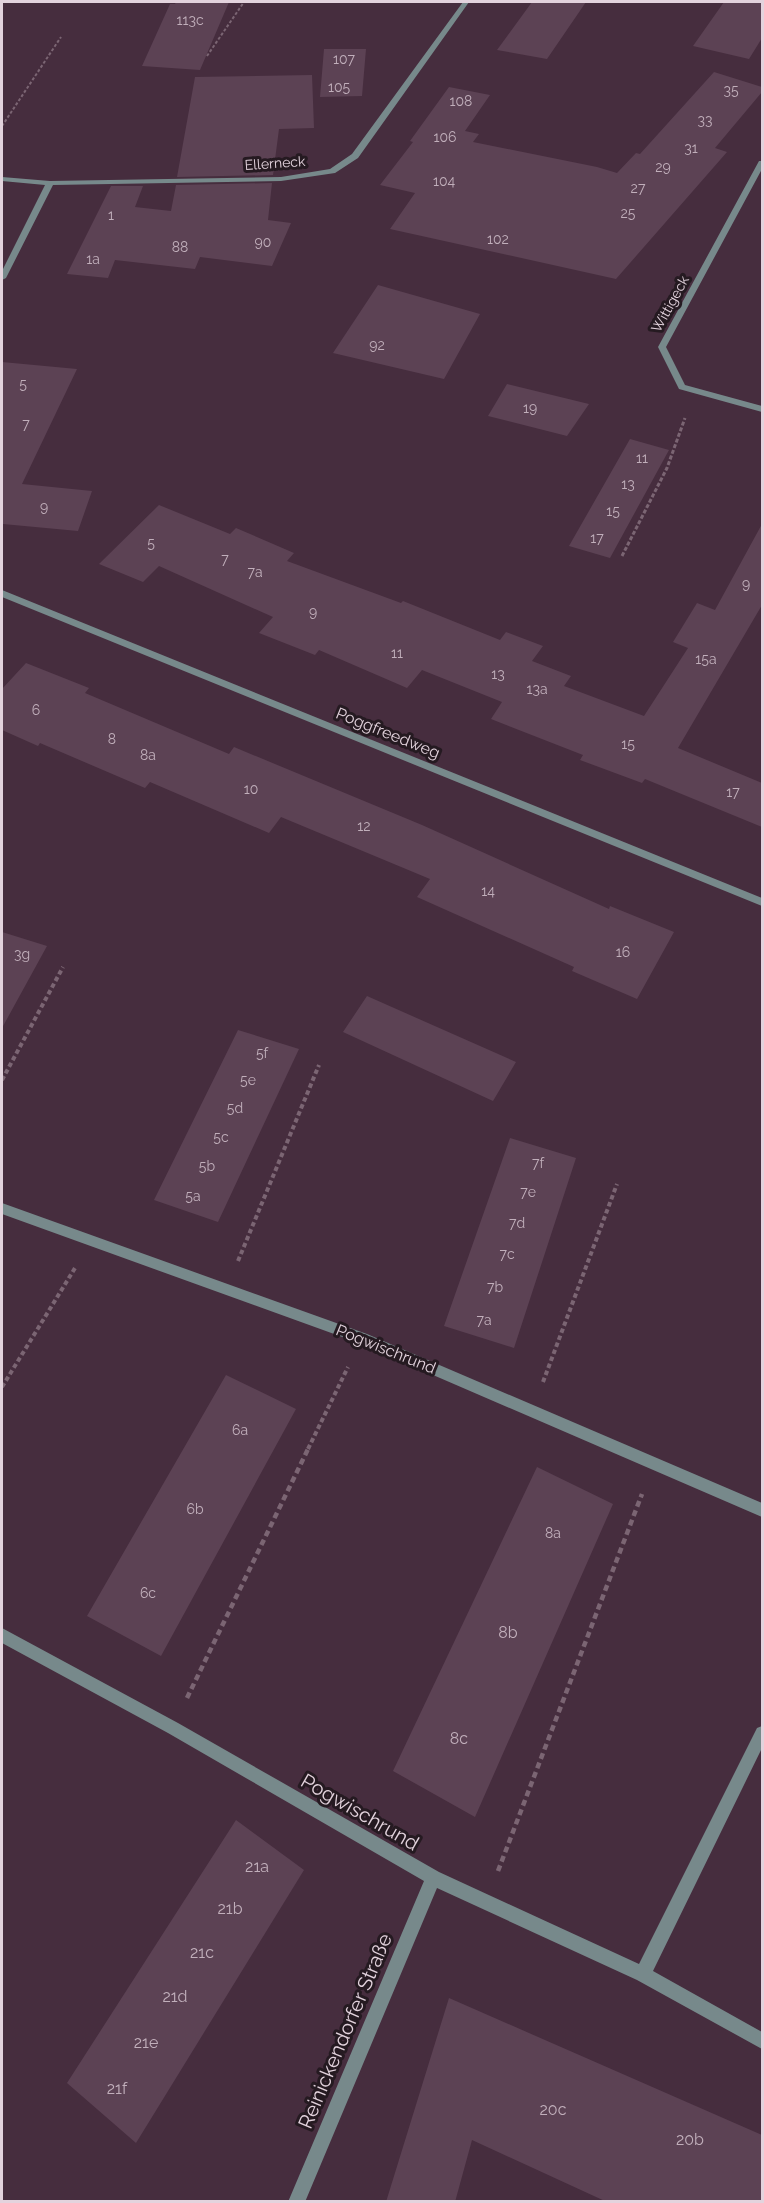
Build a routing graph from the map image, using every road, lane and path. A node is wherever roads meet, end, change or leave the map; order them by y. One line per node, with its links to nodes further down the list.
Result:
1 (244, 2): 4 (path)
2 (466, 2): 8 (street, Ellerneck)
3 (61, 37): 5 (path)
4 (207, 56)
5 (2, 126)
6 (762, 162): 10 (street, Wittigeck)
7 (2, 179): 8 (street, Ellerneck)
8 (50, 183): 9 (street)
9 (2, 278)
10 (695, 390): 11 (street, Wittigeck); 12 (path)
11 (762, 409)
12 (622, 556)
13 (2, 593): 14 (street, Poggfreedweg)
14 (762, 902)
15 (63, 967): 17 (path)
16 (319, 1065): 21 (path)
17 (2, 1080)
18 (617, 1184): 24 (path)
19 (2, 1209): 20 (street, Pogwischrund)
20 (92, 1240): 21 (street, Pogwischrund); 23 (path)
21 (226, 1288): 22 (street, Pogwischrund)
22 (362, 1338): 24 (street, Pogwischrund); 28 (path)
23 (2, 1387)
24 (533, 1410): 25 (street, Pogwischrund)
25 (654, 1462): 26 (street, Pogwischrund); 31 (path)
26 (762, 1510)
27 (2, 1635): 28 (street, Pogwischrund)
28 (173, 1728): 30 (street, Pogwischrund)
29 (762, 1733): 32 (street)
30 (433, 1878): 31 (street, Pogwischrund); 34 (street, Reinickendorfer Straße)
31 (486, 1903): 32 (street, Pogwischrund)
32 (643, 1974): 33 (street, Pogwischrund)
33 (762, 2041)
34 (296, 2202)

